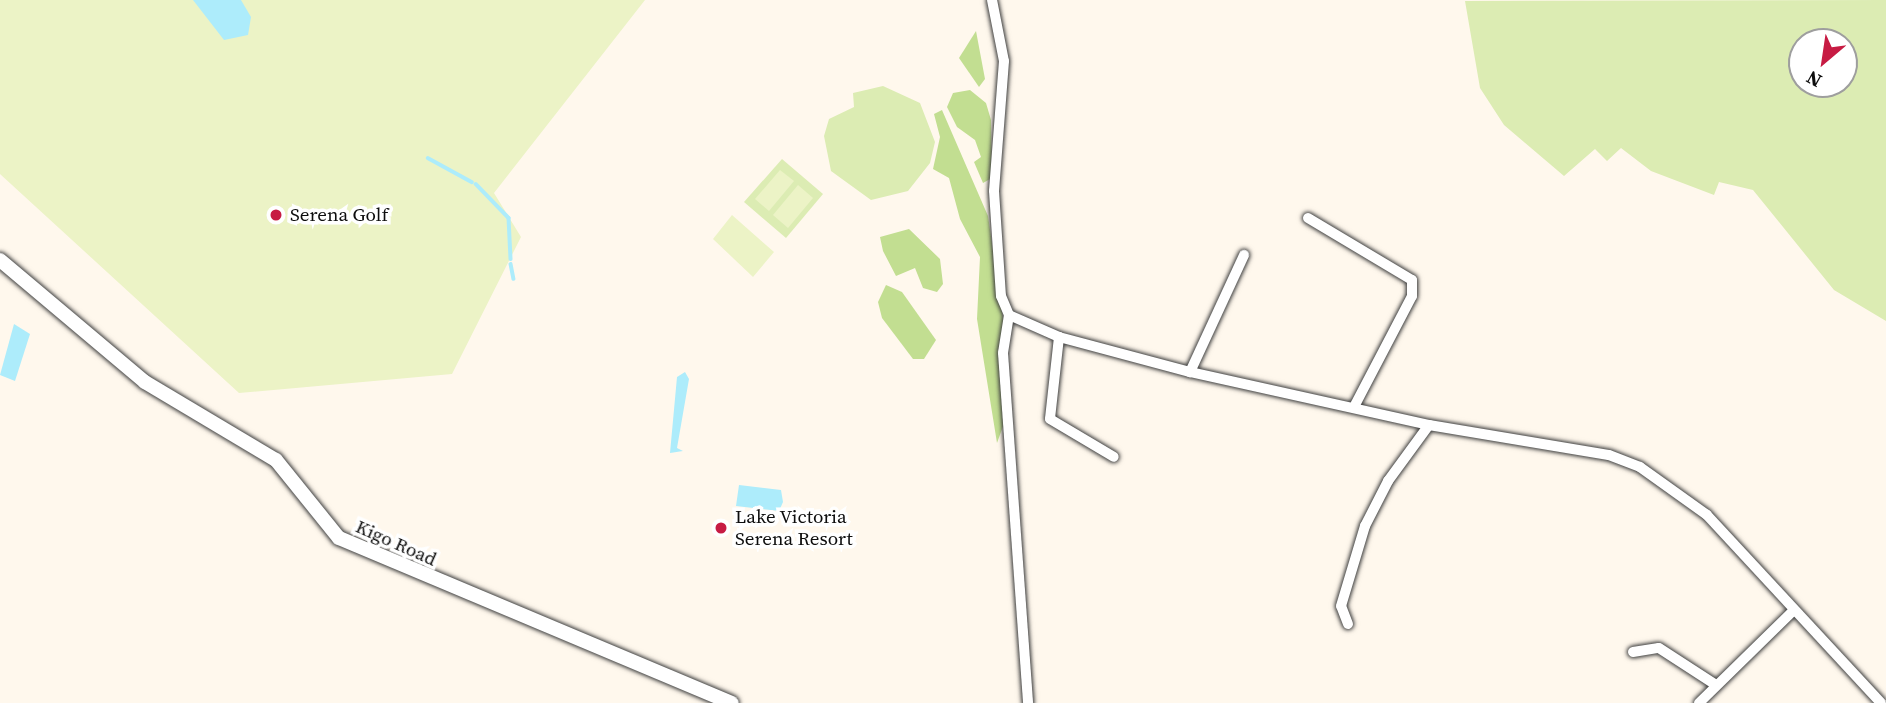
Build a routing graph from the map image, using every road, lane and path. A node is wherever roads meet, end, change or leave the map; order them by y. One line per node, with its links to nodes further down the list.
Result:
1 (992, 0): 5 (street)
2 (1308, 218): 8 (street)
3 (1244, 255): 7 (street)
4 (0, 260): 15 (street, Kigo Road)
5 (1009, 315): 6 (street); 16 (street)
6 (1059, 337): 7 (street); 10 (street)
7 (1190, 372): 8 (street)
8 (1355, 405): 9 (street)
9 (1429, 425): 11 (street); 12 (street)
10 (1114, 457)
11 (1791, 613): 14 (street); 18 (street)
12 (1348, 625)
13 (1633, 652): 14 (street)
14 (1716, 685): 17 (street)
15 (732, 703)
16 (1028, 703)
17 (1699, 703)
18 (1881, 703)

